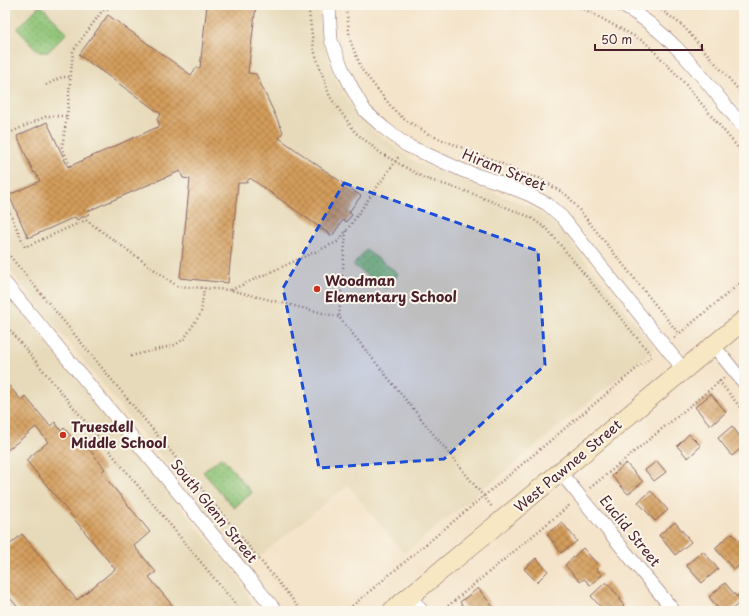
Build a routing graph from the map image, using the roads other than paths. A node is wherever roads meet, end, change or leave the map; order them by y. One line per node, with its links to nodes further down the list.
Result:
1 (329, 5): 7 (street, Hiram Street)
2 (620, 5): 3 (street)
3 (744, 128)
4 (5, 283): 11 (street, South Glenn Street)
5 (744, 320): 6 (main road, West Pawnee Street)
6 (713, 345): 7 (main road, West Pawnee Street); 8 (street)
7 (684, 370): 9 (main road, West Pawnee Street)
8 (744, 383)
9 (560, 472): 10 (main road, West Pawnee Street); 14 (street, Euclid Street)
10 (410, 596): 12 (main road, West Pawnee Street); 13 (street)
11 (276, 611)
12 (392, 611)
13 (422, 611)
14 (674, 611)

